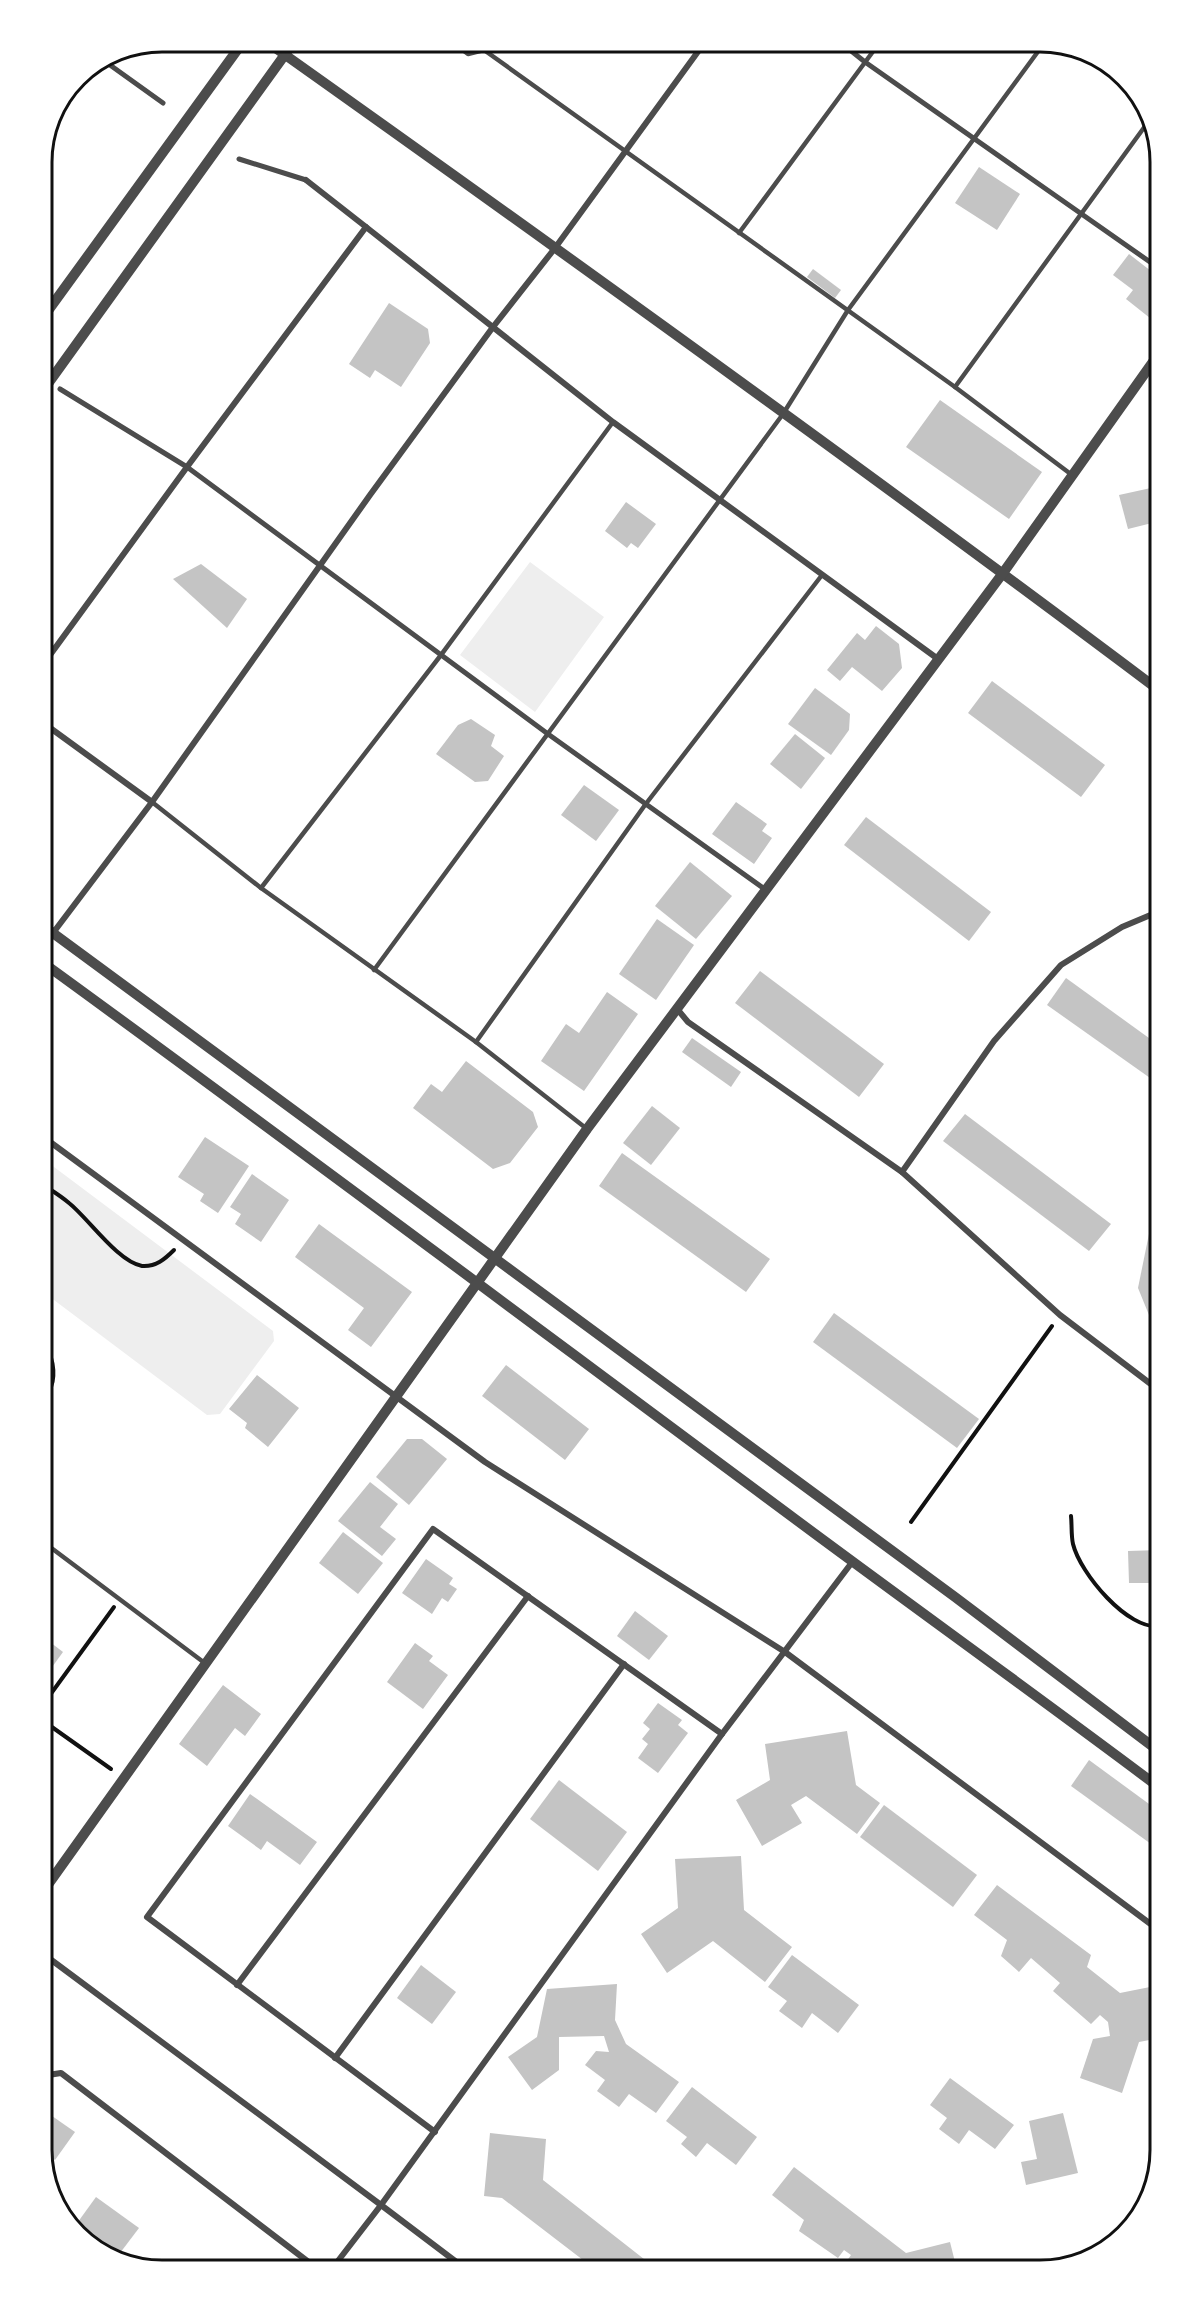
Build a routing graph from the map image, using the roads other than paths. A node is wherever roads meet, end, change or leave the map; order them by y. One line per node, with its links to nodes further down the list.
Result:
1 (236, 52): 23 (street)
2 (281, 52): 9 (street)
3 (287, 52): 9 (street)
4 (487, 52): 15 (lane)
5 (697, 53): 15 (street)
6 (853, 53): 10 (street)
7 (872, 53): 10 (lane)
8 (1037, 53): 14 (lane)
9 (285, 55): 21 (street); 27 (street)
10 (865, 62): 14 (street); 20 (lane)
11 (111, 65): 12 (street)
12 (163, 102)
13 (1144, 128): 18 (lane)
14 (974, 138): 18 (street); 24 (lane)
15 (625, 152): 20 (lane); 21 (street)
16 (239, 159): 17 (street)
17 (306, 180): 19 (street)
18 (1082, 213): 22 (street); 28 (lane)
19 (366, 227): 25 (street); 32 (street)
20 (739, 233): 24 (lane)
21 (555, 248): 25 (street); 30 (street)
22 (1150, 262)
23 (53, 304)
24 (848, 310): 28 (lane); 30 (lane)
25 (493, 327): 31 (street); 35 (street)
26 (1150, 366): 33 (street)
27 (53, 377)
28 (956, 387): 33 (lane)
29 (60, 389): 32 (street)
30 (783, 414): 34 (lane); 36 (street)
31 (613, 422): 34 (street); 39 (lane)
32 (187, 467): 35 (street); 38 (street)
33 (1071, 475): 36 (street)
34 (720, 499): 37 (street); 43 (lane)
35 (320, 564): 39 (street); 44 (street)
36 (1003, 573): 40 (street); 41 (street)
37 (822, 574): 40 (street); 45 (lane)
38 (53, 651)
39 (441, 655): 43 (street); 46 (lane)
40 (938, 659): 47 (street)
41 (1150, 683)
42 (53, 730): 44 (street)
43 (548, 734): 45 (street); 51 (lane)
44 (152, 802): 46 (lane); 49 (street)
45 (645, 805): 47 (street); 53 (lane)
46 (261, 888): 51 (lane)
47 (766, 890): 52 (street)
48 (1150, 915): 56 (street)
49 (54, 933): 57 (street)
50 (53, 970): 58 (street)
51 (374, 970): 53 (lane)
52 (678, 1010): 54 (street); 56 (street)
53 (476, 1042): 54 (lane)
54 (587, 1129): 57 (street)
55 (53, 1144): 60 (street)
56 (902, 1172): 59 (street)
57 (494, 1258): 58 (street); 68 (street)
58 (480, 1278): 60 (street); 62 (street)
59 (1150, 1382)
60 (397, 1395): 64 (street); 65 (street)
61 (52, 1549): 65 (lane)
62 (853, 1561): 64 (street); 69 (street)
63 (528, 1596): 66 (street); 73 (street); 73 (street)
64 (784, 1652): 67 (street); 71 (street)
65 (206, 1664): 70 (street)
66 (624, 1664): 67 (street); 74 (street)
67 (722, 1734): 76 (street)
68 (1150, 1744)
69 (1150, 1780)
70 (52, 1879)
71 (1150, 1924)
72 (52, 1961): 77 (street)
73 (237, 1985): 74 (street)
74 (335, 2058): 76 (street)
75 (52, 2074): 78 (street)
76 (435, 2132): 77 (street)
77 (381, 2205): 79 (street); 80 (street)
78 (306, 2259)
79 (339, 2259)
80 (453, 2259)

